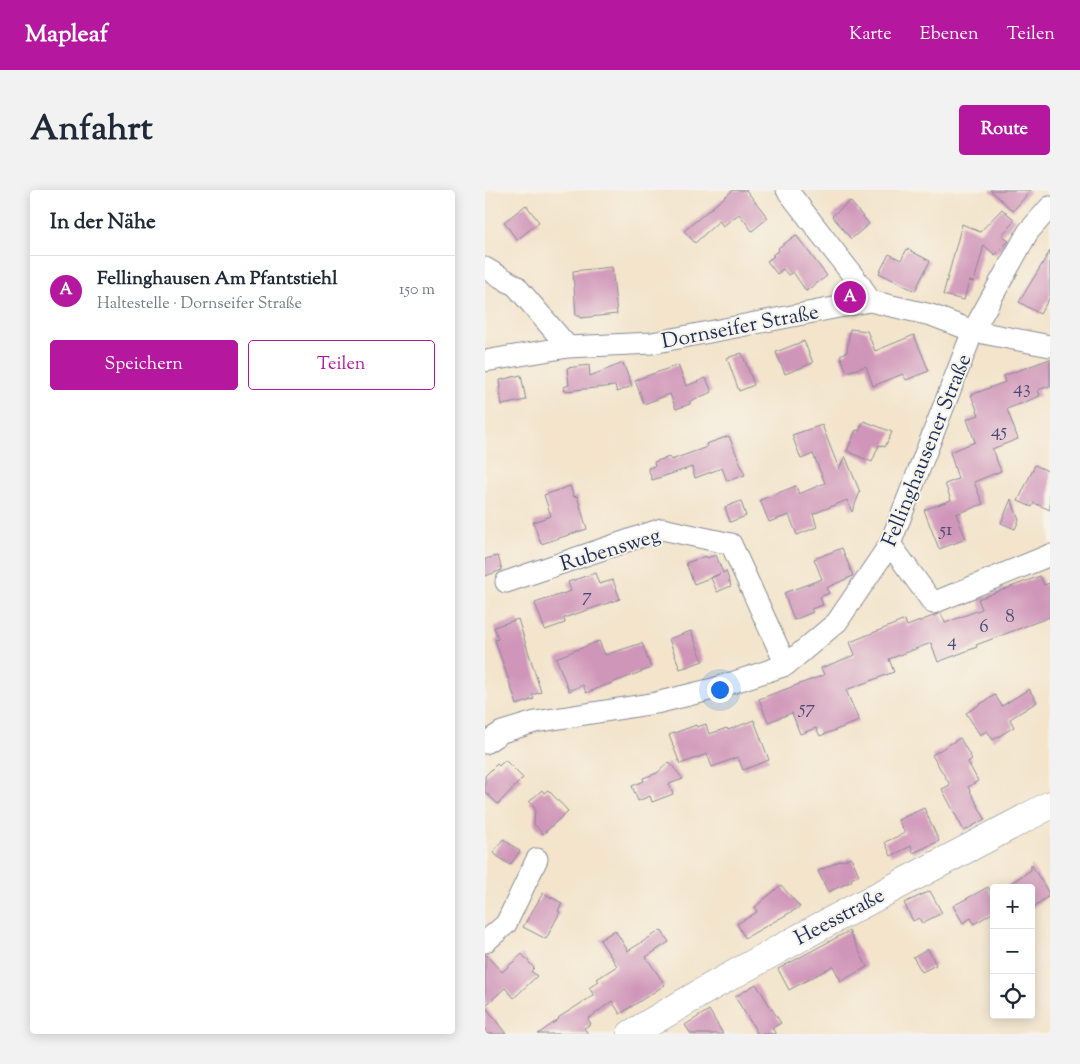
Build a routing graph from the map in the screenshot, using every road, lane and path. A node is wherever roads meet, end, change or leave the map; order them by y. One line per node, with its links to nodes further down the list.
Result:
1 (787, 190): 4 (street)
2 (1050, 207): 5 (street, Fellinghausener Straße)
3 (485, 268): 7 (street)
4 (870, 301): 5 (street, Dornseifer Straße); 7 (street, Dornseifer Straße)
5 (973, 331): 6 (street, Dornseifer Straße); 9 (street, Fellinghausener Straße)
6 (1050, 346)
7 (568, 347): 8 (street, Dornseifer Straße)
8 (485, 361)
9 (890, 544): 10 (street); 12 (street, Fellinghausener Straße)
10 (1050, 555)
11 (507, 582): 12 (street, Rubensweg)
12 (786, 665): 13 (street, Fellinghausener Straße)
13 (485, 743)
14 (1050, 805): 17 (main road, Heesstraße)
15 (537, 859): 16 (street)
16 (485, 942)
17 (631, 1034)

